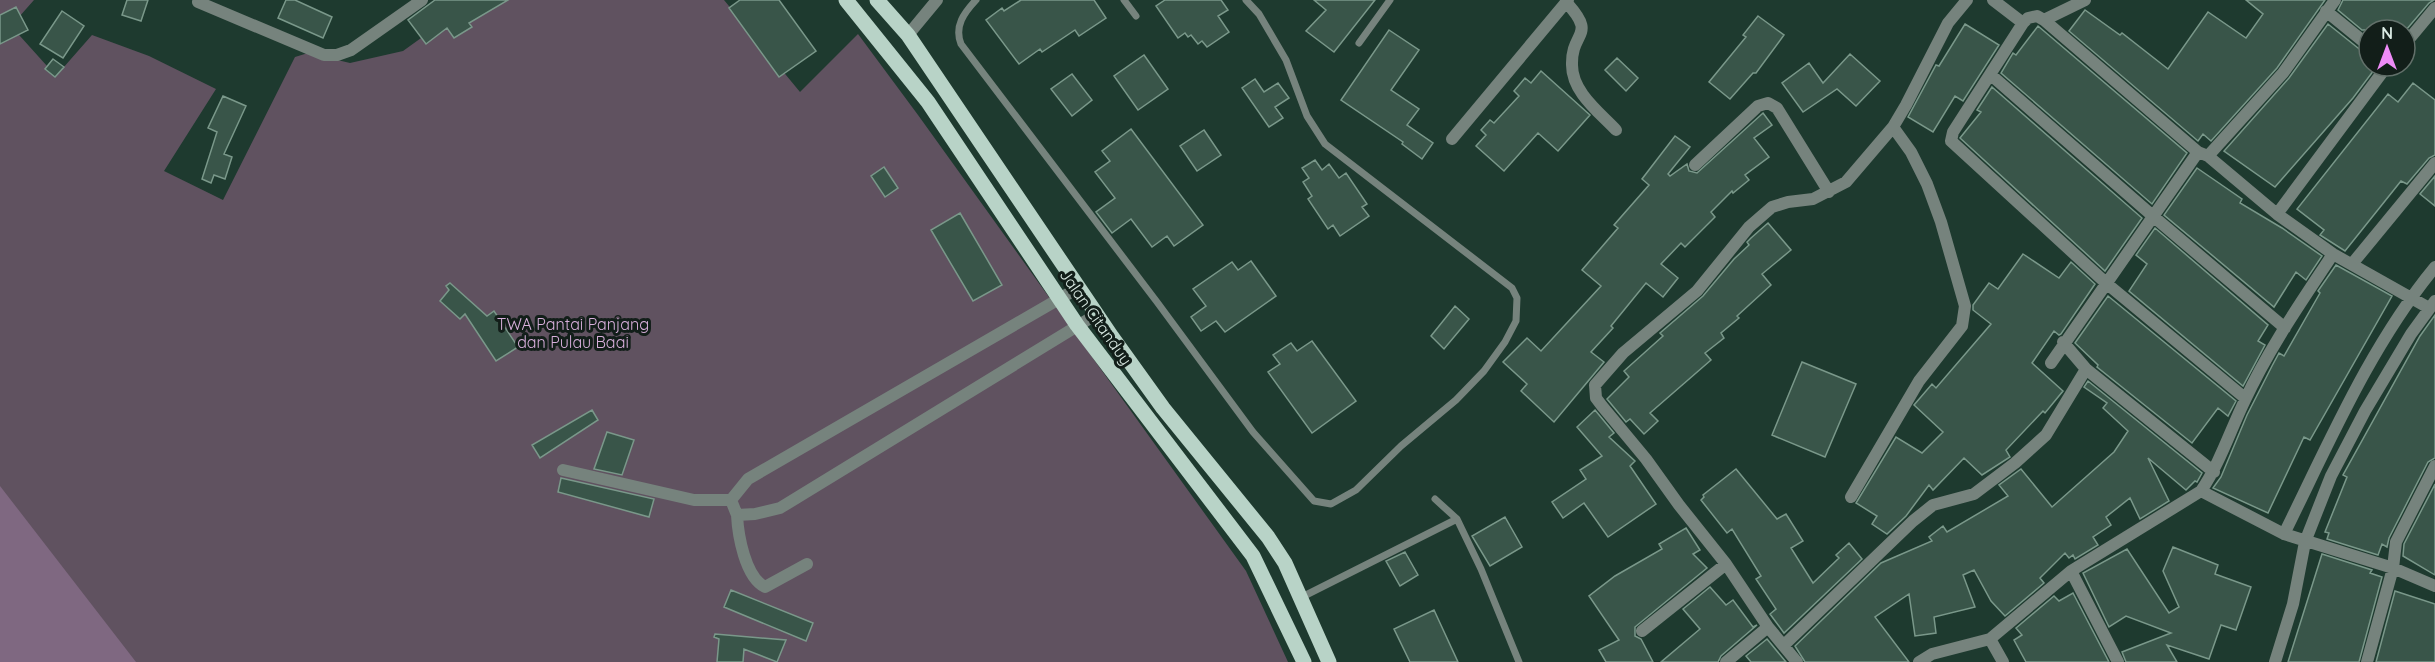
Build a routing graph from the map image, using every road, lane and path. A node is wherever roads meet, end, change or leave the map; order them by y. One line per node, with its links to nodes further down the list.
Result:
1 (422, 0): 14 (street)
2 (846, 0): 41 (main road, Jalan Citanduy)
3 (877, 0): 21 (main road, Jalan Citanduy)
4 (937, 0): 21 (street)
5 (976, 0): 7 (lane)
6 (1124, 0): 17 (lane)
7 (1246, 0)
8 (1390, 0): 23 (lane)
9 (1967, 0): 26 (street)
10 (1993, 0): 19 (street)
11 (2085, 0): 18 (street)
12 (2335, 0): 16 (street)
13 (1567, 1): 27 (street); 28 (street)
14 (198, 2)
15 (2435, 8): 20 (street)
16 (2326, 11): 22 (street); 29 (street)
17 (1136, 16)
18 (2044, 20): 19 (street); 29 (street)
19 (2023, 23): 24 (street)
20 (2417, 30)
21 (908, 35): 39 (main road, Jalan Citanduy)
22 (2357, 36)
23 (1359, 43)
24 (1991, 75): 34 (street); 38 (street)
25 (2378, 78): 33 (street)
26 (1893, 127): 32 (street); 54 (street)
27 (1616, 130)
28 (1452, 139)
29 (2203, 154): 33 (street); 34 (street)
30 (2435, 163): 36 (street)
31 (1695, 165): 32 (street)
32 (1829, 192): 62 (street)
33 (2277, 214): 35 (street)
34 (2154, 218): 38 (street); 45 (street)
35 (2333, 254): 36 (street); 45 (street)
36 (2352, 264): 40 (street)
37 (2435, 267): 40 (street)
38 (2106, 283): 46 (street); 49 (street)
39 (1078, 288): 41 (street); 43 (main road, Jalan Citanduy)
40 (2410, 298): 42 (street); 59 (street)
41 (1060, 299): 44 (main road, Jalan Citanduy); 56 (street)
42 (2432, 304): 60 (street)
43 (1097, 314): 44 (street); 66 (main road, Jalan Citanduy)
44 (1077, 324): 57 (street); 71 (main road, Jalan Citanduy)
45 (2285, 328): 49 (street)
46 (2063, 342): 47 (street); 48 (street)
47 (2051, 363)
48 (2086, 369): 52 (street); 70 (street)
49 (2245, 398): 52 (street)
50 (2435, 466): 63 (street)
51 (562, 470): 56 (street)
52 (2214, 472): 53 (street)
53 (2201, 491): 59 (street); 64 (street)
54 (1851, 497)
55 (1435, 499): 58 (lane)
56 (731, 500): 57 (street)
57 (738, 515): 61 (street)
58 (1457, 519): 66 (lane); 73 (lane)
59 (2284, 534): 60 (street)
60 (2305, 542): 63 (street); 79 (street)
61 (807, 564)
62 (1726, 564): 67 (street); 68 (street)
63 (2393, 568): 65 (street); 80 (street)
64 (2071, 570): 69 (street); 78 (street)
65 (2435, 586)
66 (1302, 597): 72 (main road, Jalan Citanduy)
67 (1768, 627): 70 (street); 74 (street)
68 (1642, 631)
69 (1990, 639): 76 (street); 77 (street)
70 (1784, 645): 75 (street)
71 (1304, 662)
72 (1329, 662)
73 (1519, 662)
74 (1726, 662)
75 (1797, 662)
76 (1919, 662)
77 (2003, 662)
78 (2118, 662)
79 (2275, 662)
80 (2367, 662)

